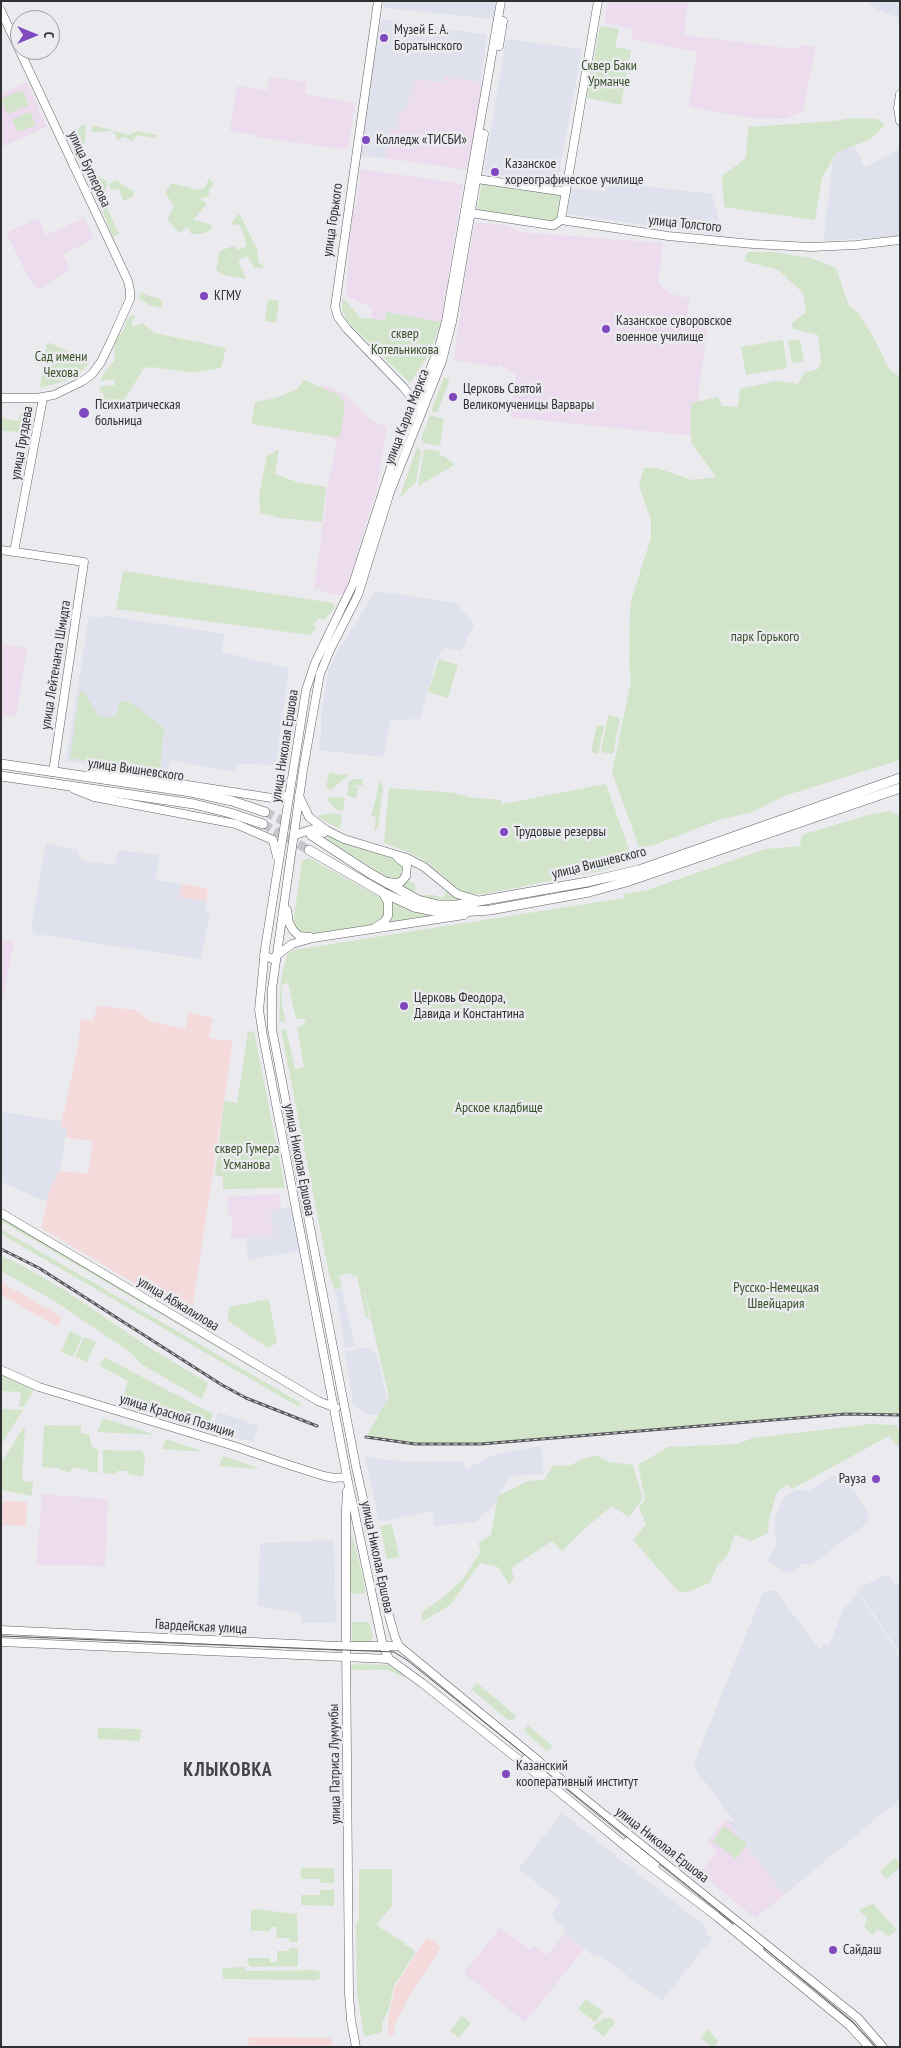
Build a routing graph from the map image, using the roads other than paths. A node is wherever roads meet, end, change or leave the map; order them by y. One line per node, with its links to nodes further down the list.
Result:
1 (378, 1): 15 (main road, улица Горького)
2 (501, 1): 15 (main road, улица Карла Маркса)
3 (506, 1): 8 (main road, улица Карла Маркса)
4 (598, 1): 9 (main road)
5 (1, 10): 14 (main road, улица Бутлерова)
6 (900, 94): 7 (main road)
7 (900, 121)
8 (477, 178): 9 (main road); 10 (main road, улица Карла Маркса)
9 (566, 192): 11 (main road)
10 (471, 213): 11 (main road, улица Толстого); 16 (main road, улица Карла Маркса)
11 (561, 220): 12 (main road, улица Толстого)
12 (900, 240)
13 (1, 398): 14 (main road)
14 (43, 398): 18 (main road, улица Груздева)
15 (416, 405): 16 (main road, улица Горького); 19 (main road, улица Карла Маркса)
16 (423, 409): 21 (main road, улица Карла Маркса)
17 (1, 550): 18 (main road)
18 (14, 552): 22 (main road, улица Лейтенанта Шмидта)
19 (315, 663): 27 (main road, улица Николая Ершова)
20 (1, 764): 22 (main road, улица Вишневского)
21 (303, 770): 28 (main road, улица Николая Ершова)
22 (53, 772): 24 (main road, улица Вишневского)
23 (1, 776): 26 (main road, улица Вишневского)
24 (81, 776): 27 (main road); 29 (main road, улица Вишневского)
25 (899, 783): 38 (main road, улица Вишневского); 39 (main road, улица Вишневского)
26 (70, 787): 30 (main road, улица Вишневского); 34 (main road)
27 (290, 795): 34 (main road, улица Николая Ершова)
28 (300, 796): 31 (main road, улица Николая Ершова); 38 (main road)
29 (265, 812)
30 (263, 824)
31 (295, 835): 35 (main road); 37 (main road, улица Николая Ершова)
32 (311, 835): 35 (main road, улица Вишневского)
33 (309, 850): 36 (main road, улица Вишневского)
34 (278, 868): 40 (main road, улица Николая Ершова)
35 (371, 874): 38 (main road, улица Вишневского)
36 (382, 892): 37 (main road); 39 (main road, улица Вишневского)
37 (286, 897): 41 (main road, улица Николая Ершова)
38 (486, 902)
39 (490, 910): 41 (main road)
40 (264, 955): 41 (main road); 42 (main road, улица Николая Ершова)
41 (277, 956): 43 (main road, улица Николая Ершова)
42 (262, 971): 43 (main road); 46 (main road, улица Николая Ершова)
43 (274, 973): 47 (main road, улица Николая Ершова)
44 (1, 1213): 46 (main road, улица Абжалилова)
45 (1, 1370): 48 (main road, улица Красной Позиции)
46 (334, 1408): 47 (main road, улица Абжалилова); 48 (main road, улица Николая Ершова)
47 (345, 1411): 52 (main road, улица Николая Ершова)
48 (348, 1479): 51 (main road, улица Николая Ершова); 53 (main road, улица Патриса Лумумбы)
49 (1, 1630): 53 (main road, Гвардейская улица)
50 (1, 1642): 54 (main road, Гвардейская улица)
51 (383, 1646): 52 (main road, Гвардейская улица); 53 (main road, Гвардейская улица); 55 (main road, улица Николая Ершова)
52 (399, 1646): 55 (main road); 57 (main road, улица Николая Ершова)
53 (346, 1647): 54 (main road, улица Патриса Лумумбы)
54 (346, 1658): 55 (main road, Гвардейская улица); 66 (main road, улица Патриса Лумумбы)
55 (389, 1659): 56 (main road, улица Николая Ершова)
56 (469, 1719): 58 (main road); 59 (main road, улица Николая Ершова)
57 (515, 1741): 58 (main road); 60 (main road, улица Николая Ершова)
58 (543, 1771): 59 (main road); 60 (main road)
59 (581, 1809): 62 (main road, улица Николая Ершова)
60 (602, 1813): 61 (main road)
61 (699, 1889): 63 (main road); 65 (main road, улица Николая Ершова)
62 (716, 1916): 63 (main road); 64 (main road, улица Николая Ершова)
63 (744, 1933): 64 (main road); 65 (main road)
64 (771, 1961): 67 (main road, улица Николая Ершова)
65 (787, 1961): 68 (main road, улица Николая Ершова)
66 (356, 2047)
67 (869, 2047)
68 (883, 2047)

